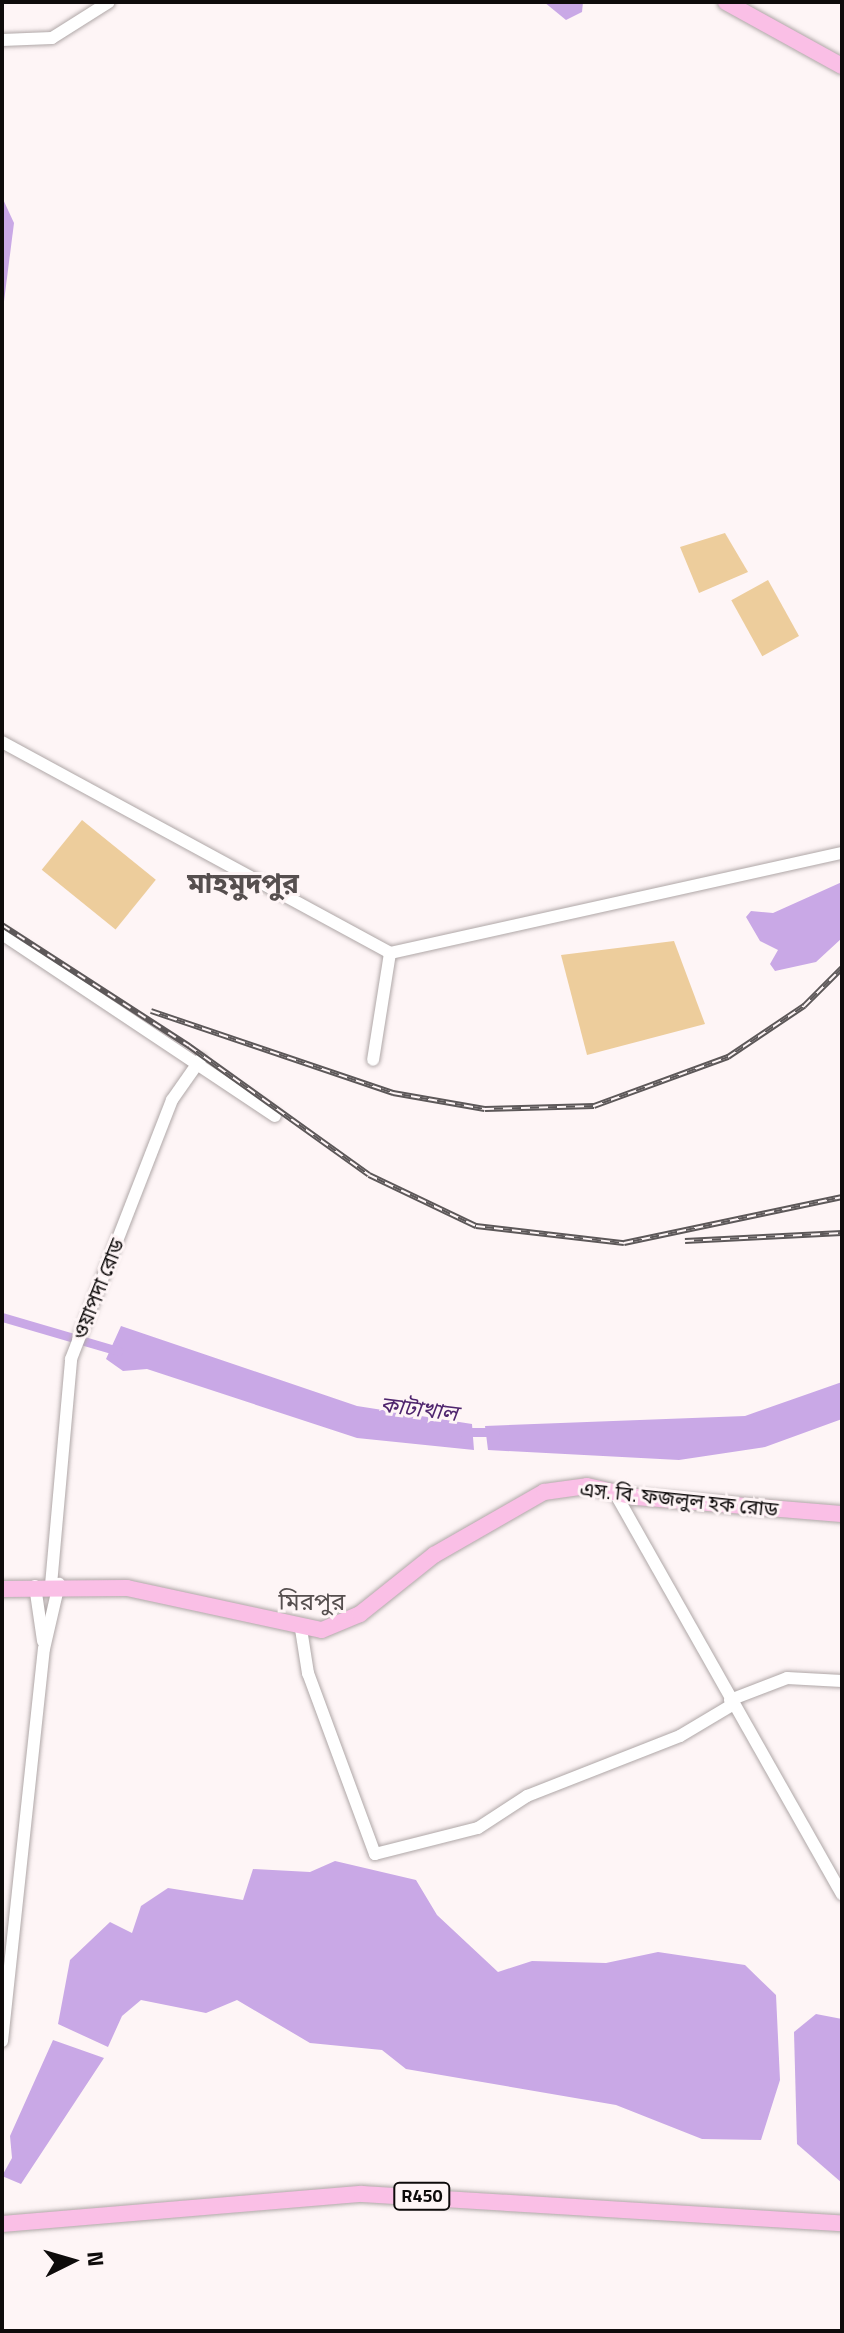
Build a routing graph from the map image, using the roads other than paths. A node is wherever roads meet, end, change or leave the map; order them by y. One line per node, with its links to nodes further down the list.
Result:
1 (109, 2): 3 (street)
2 (726, 2): 4 (main road)
3 (2, 40)
4 (842, 66)
5 (2, 742): 8 (street)
6 (842, 853): 8 (street)
7 (2, 934): 9 (street)
8 (390, 953): 10 (street)
9 (200, 1060): 11 (street); 14 (street, ওয়াপদা রোড)
10 (373, 1060)
11 (275, 1116)
12 (615, 1493): 13 (main road, এস. বি. ফজলুল হক রোড); 16 (main road, এস. বি. ফজলুল হক রোড); 19 (street)
13 (842, 1514)
14 (48, 1585): 15 (main road, এস. বি. ফজলুল হক রোড); 16 (main road, এস. বি. ফজলুল হক রোড); 17 (street, ওয়াপদা রোড); 17 (street, ওয়াপদা রোড)
15 (2, 1589)
16 (301, 1629): 19 (street)
17 (44, 1649): 21 (street, ওয়াপদা রোড)
18 (842, 1681): 19 (street)
19 (731, 1703): 20 (street)
20 (842, 1894)
21 (2, 2041)
22 (842, 2223): 23 (main road, R450)
23 (2, 2224)

